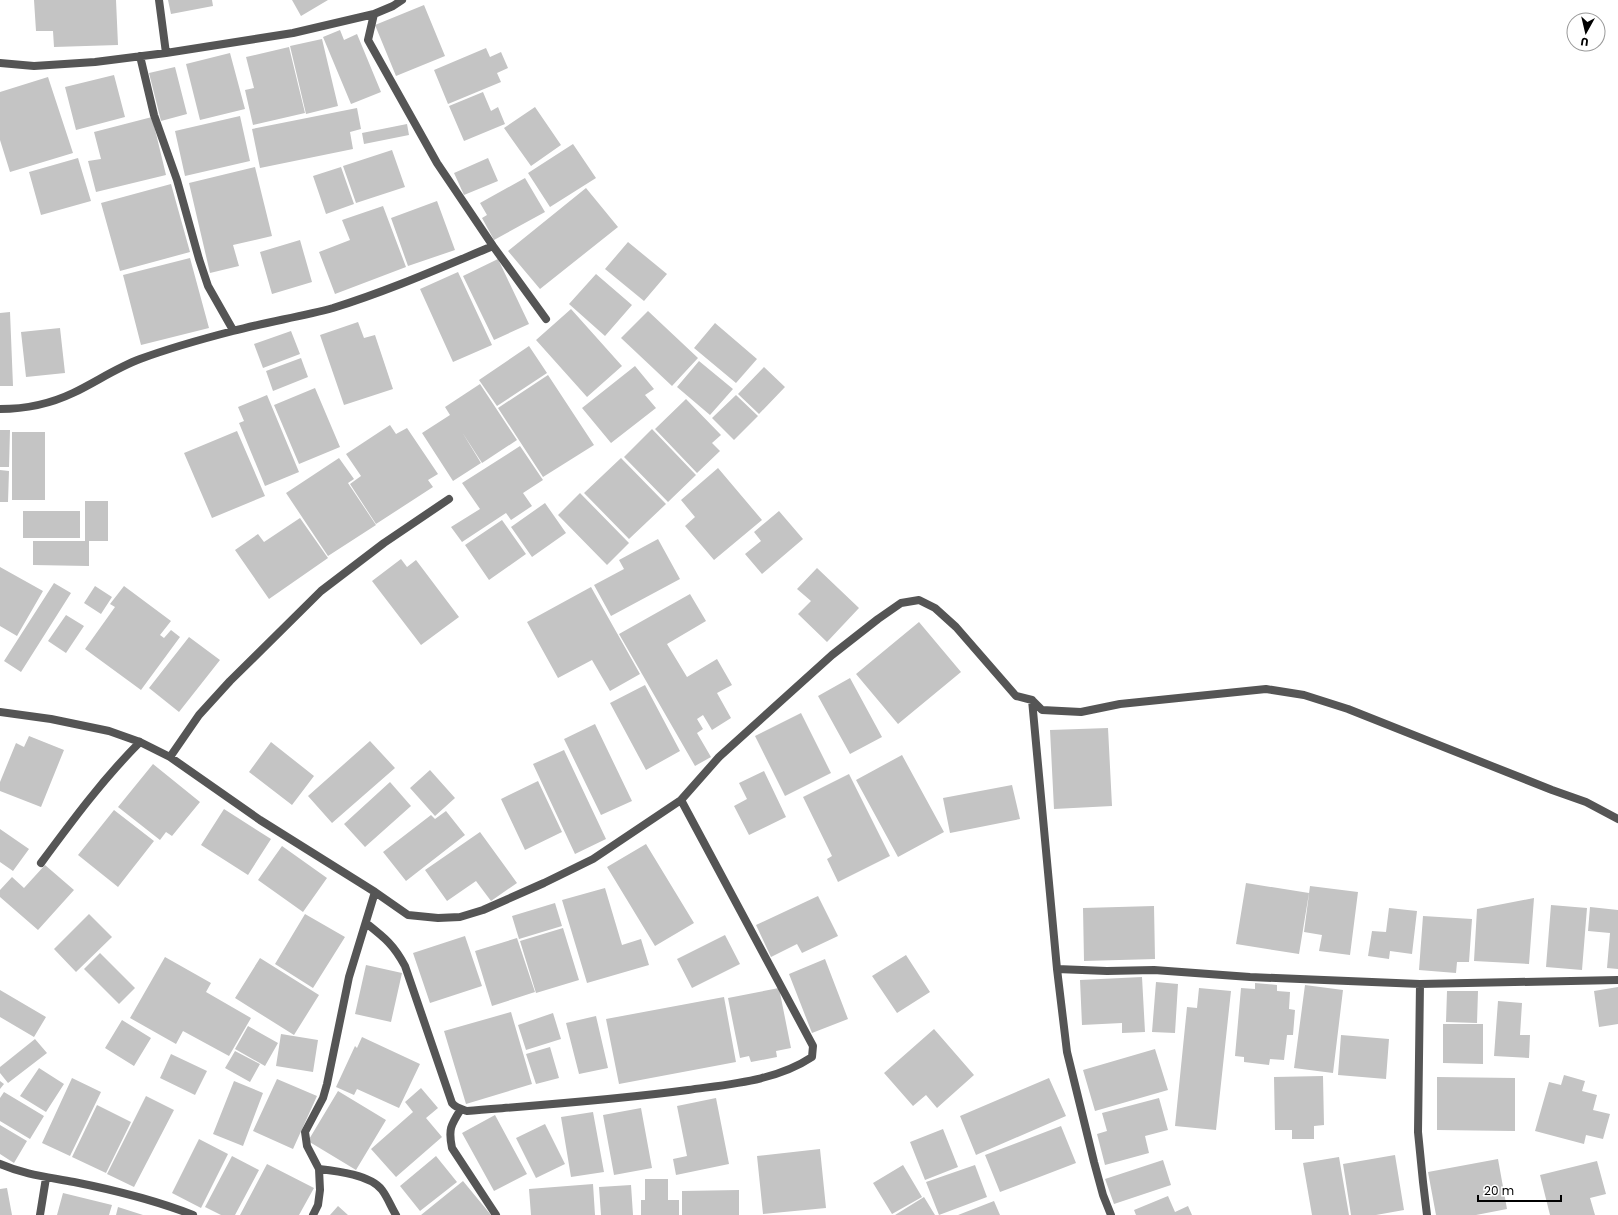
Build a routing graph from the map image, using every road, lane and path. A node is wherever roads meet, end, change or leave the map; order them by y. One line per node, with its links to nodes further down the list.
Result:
1 (159, 0): 4 (street)
2 (402, 0): 3 (street)
3 (374, 14): 4 (street); 7 (street)
4 (166, 53): 5 (street)
5 (140, 56): 6 (street); 9 (street)
6 (0, 63)
7 (493, 246): 8 (street); 9 (street)
8 (546, 319)
9 (233, 330): 10 (street)
10 (0, 409)
11 (449, 500): 15 (street)
12 (1032, 700): 16 (street); 17 (street); 21 (street)
13 (0, 712): 14 (street)
14 (140, 742): 15 (street); 18 (street)
15 (170, 757): 19 (street)
16 (681, 800): 19 (street); 24 (street)
17 (1618, 819)
18 (41, 863)
19 (375, 892): 20 (street)
20 (366, 923): 24 (street); 26 (street)
21 (1057, 969): 23 (street); 33 (street)
22 (1618, 980): 23 (street)
23 (1420, 984): 34 (street)
24 (461, 1109): 32 (street)
25 (0, 1164): 27 (street)
26 (319, 1169): 30 (street); 31 (street)
27 (46, 1178): 28 (street); 29 (street)
28 (40, 1215)
29 (193, 1215)
30 (313, 1215)
31 (396, 1215)
32 (496, 1215)
33 (1111, 1215)
34 (1427, 1215)

